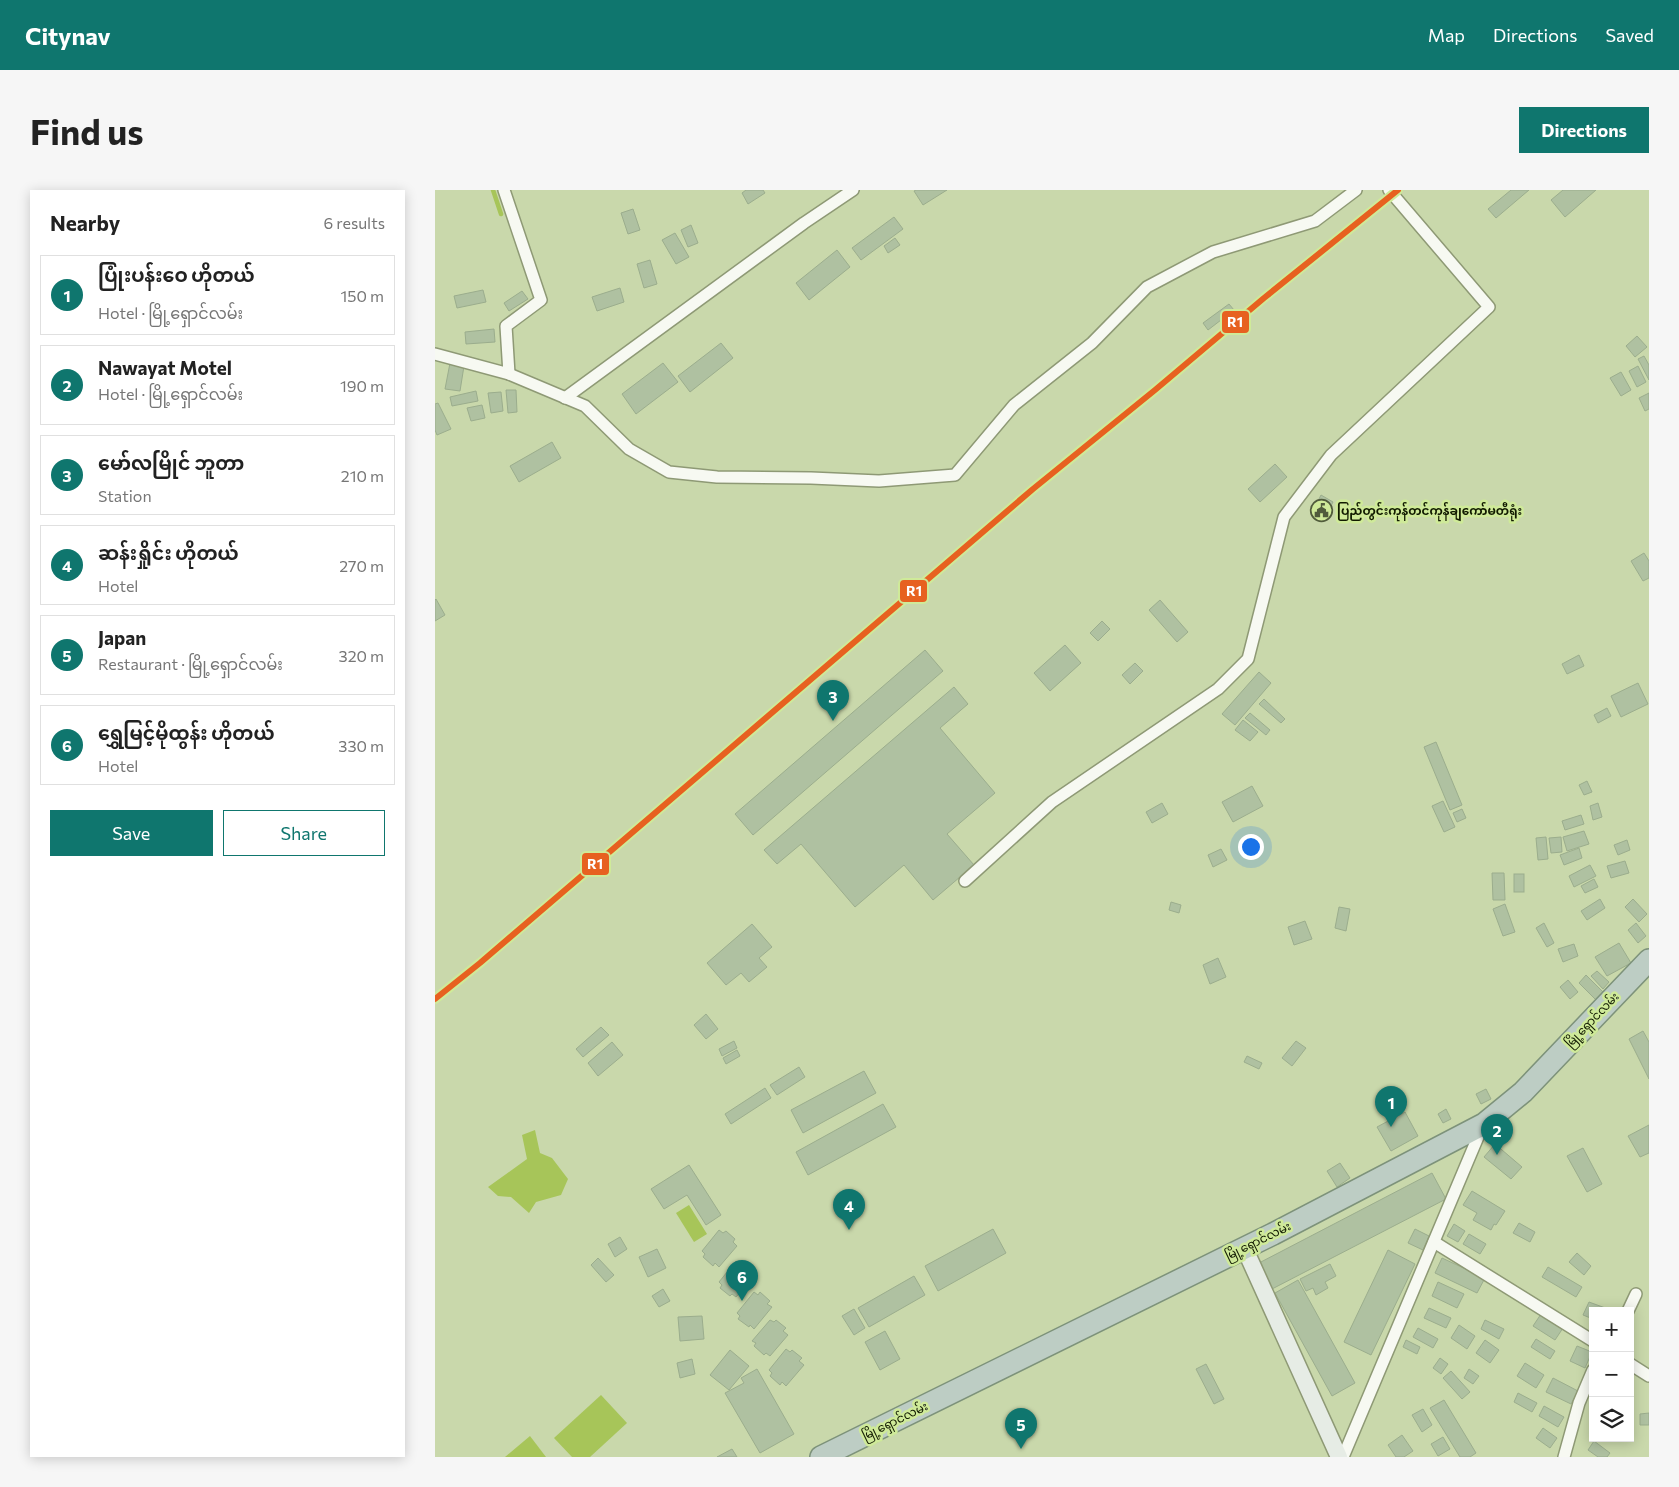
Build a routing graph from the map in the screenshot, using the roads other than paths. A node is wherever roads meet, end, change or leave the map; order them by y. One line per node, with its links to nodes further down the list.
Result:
1 (504, 190): 6 (street)
2 (853, 190): 7 (street)
3 (1356, 190): 7 (street)
4 (1389, 190): 8 (street)
5 (435, 354): 6 (street)
6 (509, 374): 7 (street)
7 (565, 398)
8 (965, 880)
9 (1649, 960): 10 (highway, မြို့ရှောင်လမ်း)
10 (1484, 1124): 11 (street); 12 (highway, မြို့ရှောင်လမ်း)
11 (1434, 1242): 15 (street); 21 (street)
12 (1244, 1247): 19 (highway, မြို့ရှောင်လမ်း); 20 (main road)
13 (1636, 1294): 14 (street)
14 (1630, 1307)
15 (1589, 1339)
16 (1634, 1367): 17 (street)
17 (1649, 1376)
18 (1589, 1379): 22 (street)
19 (821, 1457)
20 (1339, 1457)
21 (1343, 1457)
22 (1564, 1457)

